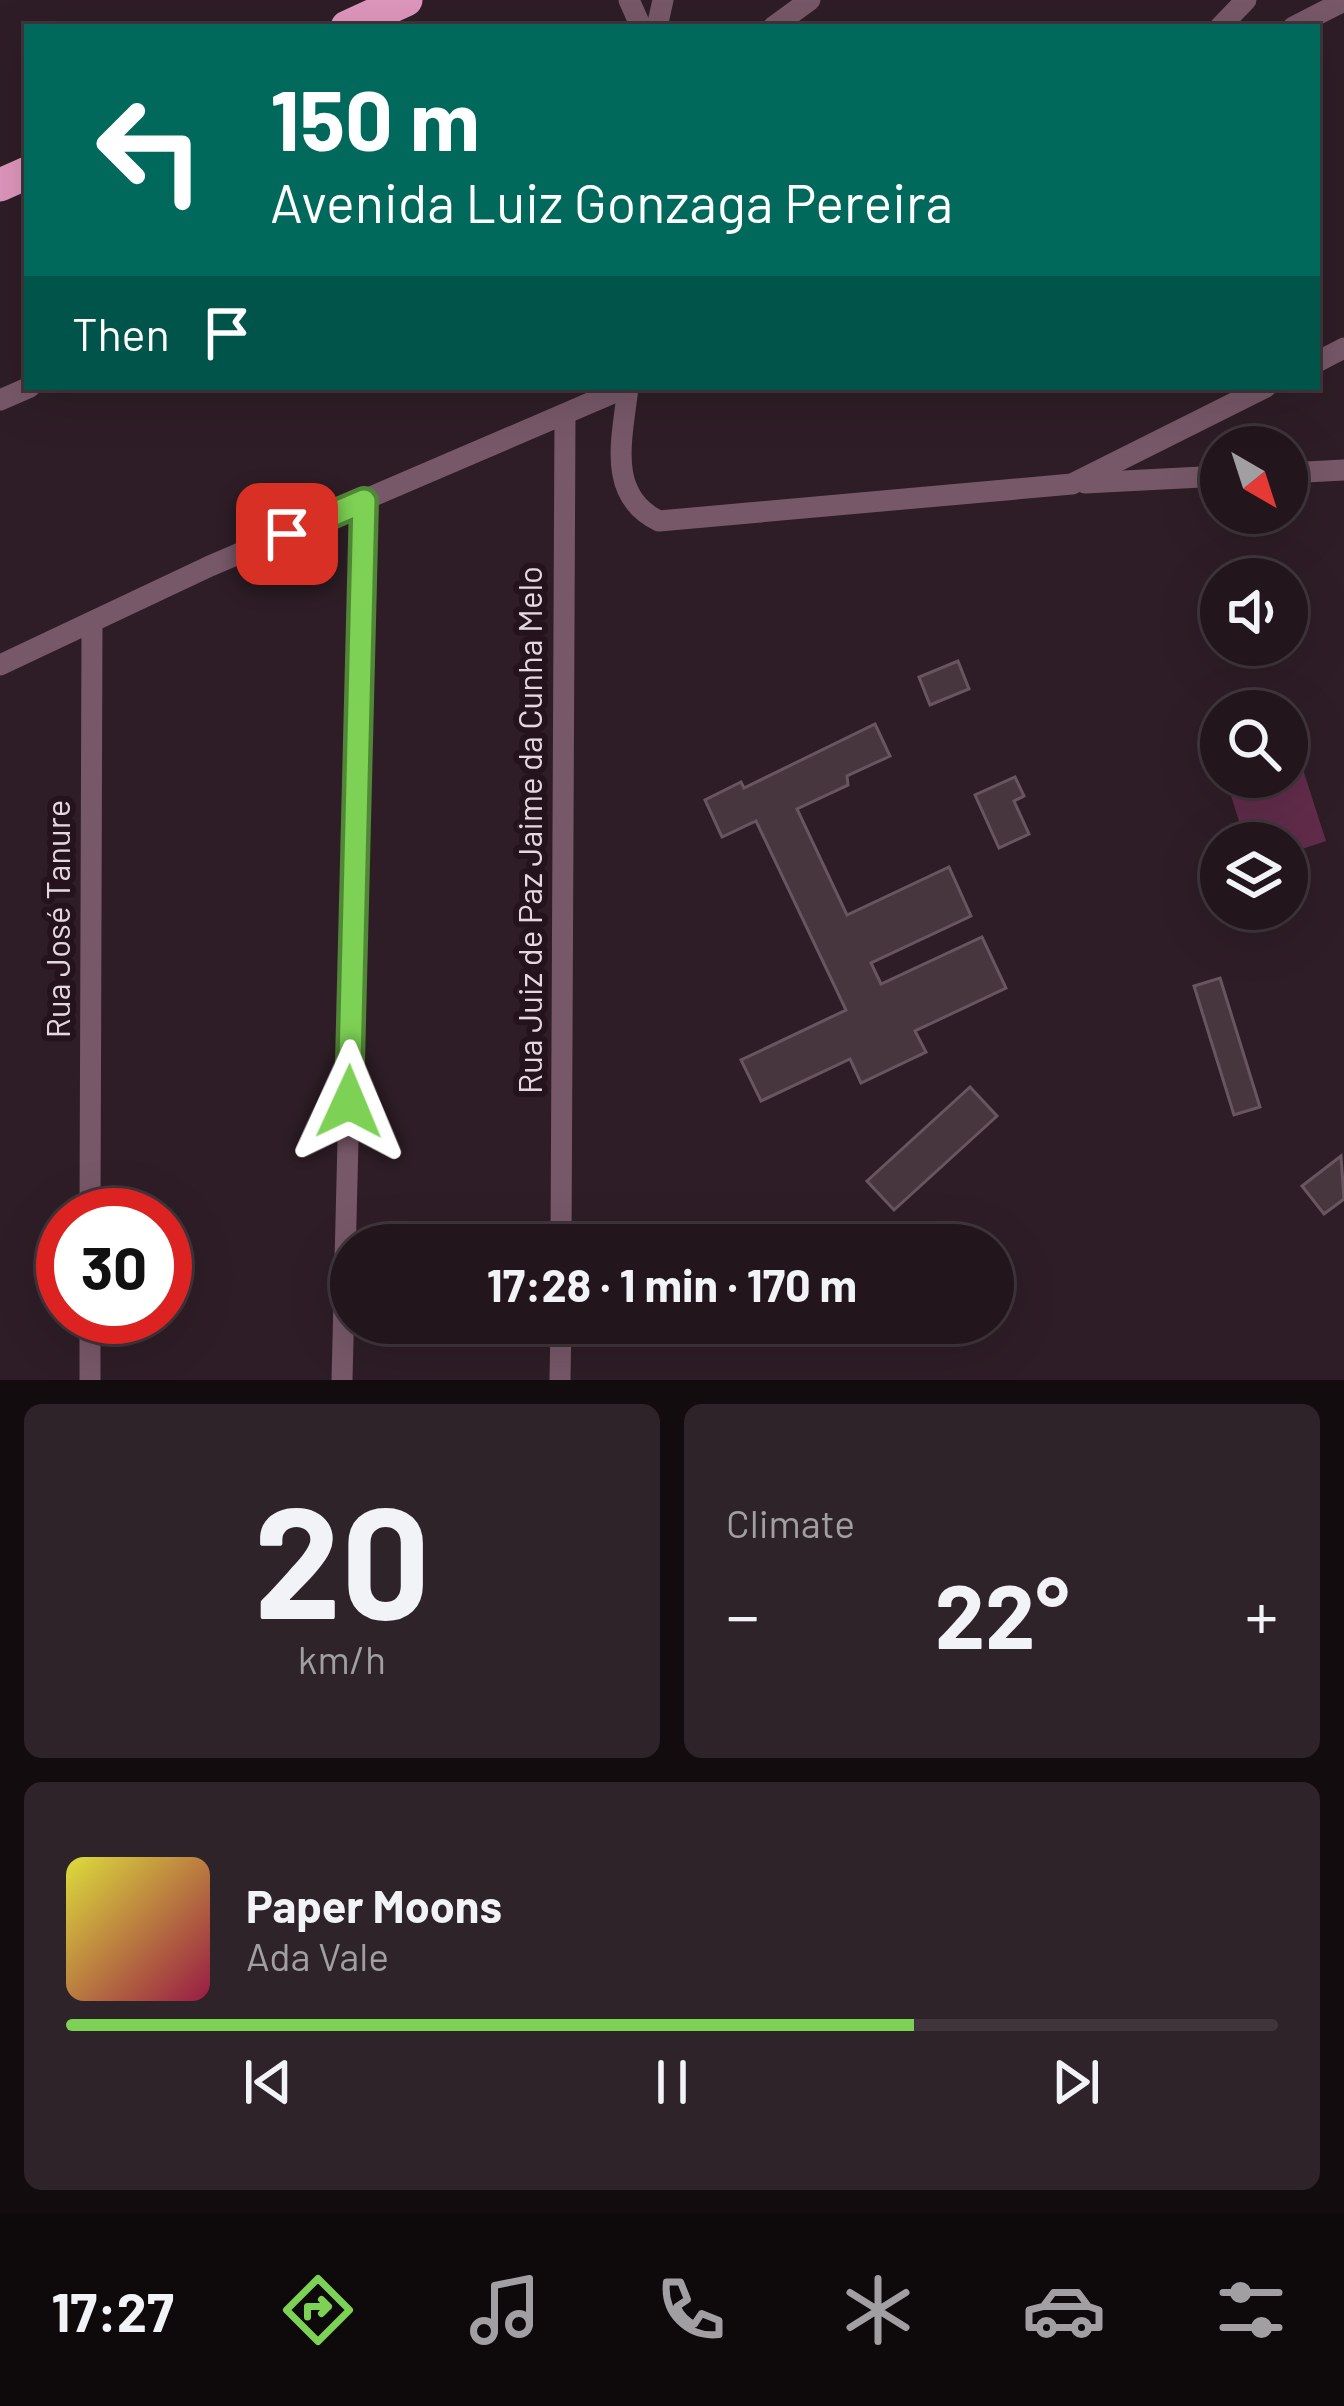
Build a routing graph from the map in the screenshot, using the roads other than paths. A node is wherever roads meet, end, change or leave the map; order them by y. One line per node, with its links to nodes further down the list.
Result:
1 (406, 0): 5 (highway)
2 (810, 0): 6 (street)
3 (1246, 0): 7 (street)
4 (1344, 1): 8 (street)
5 (354, 24)
6 (777, 24)
7 (1223, 24)
8 (1299, 24)
9 (621, 390): 12 (street)
10 (628, 390): 16 (street)
11 (1260, 390): 16 (street)
12 (565, 416): 17 (street); 21 (street, Rua Juiz de Paz Jaime da Cunha Melo)
13 (1344, 470): 14 (street)
14 (1308, 471)
15 (1200, 477): 16 (street)
16 (1072, 484)
17 (364, 501): 18 (street); 25 (street)
18 (92, 623): 19 (street); 20 (street, Rua José Tanure)
19 (0, 665)
20 (90, 1188)
21 (561, 1224)
22 (90, 1344): 24 (street)
23 (561, 1344): 26 (street)
24 (90, 1380)
25 (342, 1380)
26 (560, 1380)

